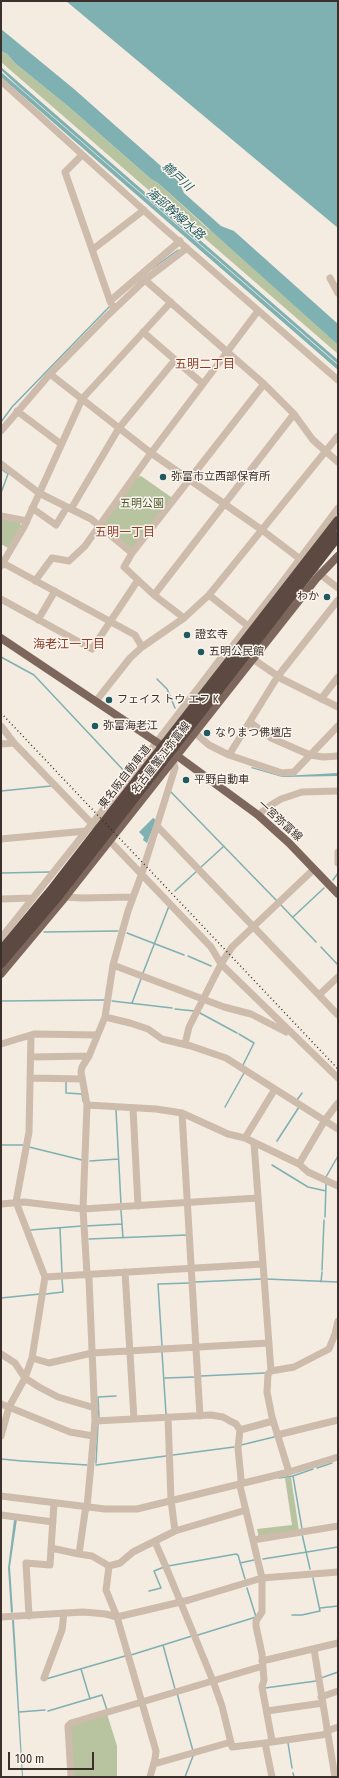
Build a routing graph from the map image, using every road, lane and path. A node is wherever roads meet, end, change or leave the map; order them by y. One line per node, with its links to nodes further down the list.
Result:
1 (1, 82): 2 (street)
2 (82, 155): 3 (street); 6 (street)
3 (144, 210): 4 (street); 6 (street)
4 (180, 241): 5 (street); 11 (street)
5 (187, 248): 7 (street); 12 (street)
6 (92, 250): 11 (street)
7 (145, 280): 10 (street); 11 (street)
8 (338, 285): 9 (street)
9 (338, 293)
10 (171, 302): 13 (street); 14 (street)
11 (112, 305): 16 (street)
12 (258, 311): 14 (street); 17 (street)
13 (143, 332): 15 (street); 20 (street)
14 (227, 352): 18 (street); 19 (street)
15 (175, 360): 18 (street); 23 (street)
16 (50, 374): 20 (street); 21 (street)
17 (338, 380)
18 (203, 384): 28 (street)
19 (264, 384): 22 (street); 31 (street)
20 (82, 399): 23 (street); 26 (street)
21 (17, 411): 24 (street); 26 (street)
22 (294, 414): 27 (street); 33 (street)
23 (119, 428): 28 (street); 35 (street)
24 (1, 431)
25 (338, 436): 27 (street)
26 (60, 444): 32 (street)
27 (326, 450): 29 (street); 41 (street)
28 (152, 453): 31 (street); 40 (street)
29 (338, 462)
30 (1, 464): 32 (street)
31 (190, 480): 33 (street); 43 (street)
32 (39, 493): 34 (street); 35 (street)
33 (224, 504): 41 (street); 52 (street)
34 (32, 508): 35 (street); 38 (street)
35 (69, 508): 40 (street)
36 (338, 508): 45 (street)
37 (1, 516): 38 (street)
38 (27, 521): 46 (street)
39 (338, 521): 99 (highway, 東名阪自動車道)
40 (99, 525): 43 (street); 49 (street)
41 (262, 530): 45 (street); 53 (street)
42 (338, 536): 100 (highway, 東名阪自動車道)
43 (132, 553): 48 (street)
44 (338, 556): 47 (main road, 名古屋蟹江弥富線)
45 (300, 559): 47 (street); 59 (street)
46 (2, 564): 49 (street)
47 (320, 575): 50 (street); 63 (main road, 名古屋蟹江弥富線)
48 (138, 580): 52 (street); 58 (street)
49 (36, 581): 51 (street)
50 (338, 588)
51 (55, 591): 57 (street); 58 (street)
52 (154, 595): 56 (street)
53 (209, 595): 56 (street); 59 (street)
54 (1, 599): 57 (street)
55 (338, 600): 65 (street)
56 (184, 618): 61 (street)
57 (38, 620): 58 (street)
58 (110, 622): 61 (street)
59 (248, 626): 62 (street)
60 (1, 638): 68 (main road, 一宮弥富線)
61 (142, 647): 68 (street)
62 (224, 654): 64 (street); 75 (street)
63 (253, 659): 64 (main road, 名古屋蟹江弥富線); 65 (street)
64 (246, 668): 73 (main road, 名古屋蟹江弥富線)
65 (278, 676): 67 (street); 70 (street)
66 (338, 677): 67 (street)
67 (321, 699): 69 (street)
68 (96, 701): 75 (main road, 一宮弥富線)
69 (338, 707)
70 (250, 722): 77 (street); 78 (street)
71 (1, 726): 74 (street)
72 (338, 726): 77 (street)
73 (194, 732): 78 (street); 80 (main road, 名古屋蟹江弥富線)
74 (14, 743): 76 (street); 83 (street)
75 (156, 743): 80 (main road, 一宮弥富線); 83 (street)
76 (1, 744)
77 (310, 755): 78 (street); 79 (street)
78 (229, 756)
79 (338, 756)
80 (175, 757): 82 (main road, 一宮弥富線); 84 (street); 87 (main road, 名古屋蟹江弥富線)
81 (338, 791): 82 (street)
82 (258, 816): 90 (main road, 一宮弥富線)
83 (92, 824): 85 (street); 87 (street)
84 (157, 826): 91 (street); 97 (street)
85 (86, 831): 86 (street); 95 (street)
86 (1, 839)
87 (110, 841): 91 (street); 93 (main road, 名古屋蟹江弥富線)
88 (338, 852): 89 (street)
89 (338, 863)
90 (314, 869): 92 (main road, 一宮弥富線); 97 (street)
91 (142, 873): 94 (street); 101 (street)
92 (338, 894)
93 (66, 897): 94 (street); 103 (main road, 名古屋蟹江弥富線)
94 (133, 897): 102 (street)
95 (33, 898): 96 (street); 98 (street)
96 (1, 899)
97 (254, 926): 101 (street); 105 (street)
98 (1, 938)
99 (1, 950)
100 (1, 963)
101 (221, 964): 106 (street); 111 (street)
102 (114, 965): 106 (street); 108 (street)
103 (1, 974)
104 (338, 977): 105 (street)
105 (319, 995): 107 (street)
106 (204, 1000): 111 (street); 113 (street)
107 (338, 1015)
108 (105, 1017): 110 (street); 113 (street)
109 (32, 1035): 110 (street); 112 (street); 115 (street)
110 (97, 1035): 114 (street)
111 (294, 1037): 117 (street)
112 (1, 1044)
113 (185, 1044): 119 (street)
114 (89, 1056): 115 (street); 118 (street)
115 (31, 1057): 116 (street)
116 (30, 1078): 118 (street); 131 (street)
117 (338, 1078)
118 (82, 1079): 121 (street)
119 (275, 1089): 124 (street); 126 (street)
120 (338, 1103): 124 (street)
121 (87, 1105): 122 (street); 135 (street)
122 (133, 1108): 123 (street); 134 (street)
123 (182, 1113): 126 (street); 132 (street)
124 (325, 1120): 125 (street); 128 (street)
125 (338, 1129)
126 (245, 1138): 127 (street)
127 (254, 1142): 128 (street); 130 (street)
128 (299, 1164): 129 (street)
129 (338, 1186)
130 (258, 1198): 132 (street); 136 (street)
131 (16, 1202): 133 (street); 135 (street); 140 (street)
132 (188, 1203): 134 (street); 137 (street)
133 (1, 1204)
134 (138, 1206): 135 (street)
135 (83, 1209): 139 (street)
136 (263, 1264): 137 (street); 143 (street)
137 (192, 1268): 138 (street); 144 (street)
138 (125, 1272): 139 (street); 145 (street)
139 (87, 1274): 140 (street); 146 (street)
140 (45, 1277): 148 (street)
141 (338, 1321): 142 (street)
142 (337, 1335): 149 (street)
143 (269, 1343): 144 (street); 149 (street)
144 (196, 1347): 145 (street); 154 (street)
145 (130, 1351): 146 (street); 156 (street)
146 (92, 1353): 148 (street); 153 (street)
147 (1, 1354): 150 (street)
148 (32, 1358): 150 (street)
149 (271, 1370): 159 (street)
150 (25, 1378): 152 (street); 153 (street)
151 (1, 1404): 152 (street)
152 (9, 1407): 162 (street); 163 (street)
153 (94, 1408): 158 (street)
154 (200, 1416): 155 (street); 160 (street)
155 (168, 1418): 156 (street); 168 (street)
156 (134, 1419): 158 (street)
157 (338, 1420): 161 (street)
158 (95, 1421): 163 (street)
159 (273, 1421): 160 (street); 161 (street)
160 (240, 1430): 166 (street)
161 (277, 1435): 165 (street)
162 (1, 1436)
163 (93, 1436): 170 (street)
164 (338, 1457): 165 (street)
165 (289, 1472): 166 (street)
166 (241, 1483): 168 (street); 171 (street)
167 (1, 1496): 169 (street)
168 (171, 1500): 170 (street); 175 (street)
169 (54, 1503): 170 (street); 173 (street)
170 (87, 1507): 179 (street)
171 (246, 1510): 175 (street); 176 (street)
172 (1, 1514): 173 (street)
173 (53, 1522): 178 (street)
174 (338, 1526): 176 (street)
175 (175, 1531): 177 (street)
176 (253, 1540): 182 (street)
177 (155, 1542): 180 (street); 183 (street)
178 (51, 1548): 179 (street); 185 (street)
179 (80, 1554): 180 (street)
180 (109, 1566): 187 (street)
181 (338, 1572): 182 (street)
182 (262, 1578): 183 (street); 190 (street)
183 (181, 1602): 187 (street); 192 (street)
184 (64, 1613): 185 (street); 187 (street); 191 (street)
185 (29, 1616): 186 (street)
186 (1, 1617)
187 (117, 1618): 195 (street)
188 (338, 1643): 189 (street)
189 (314, 1649): 190 (street); 194 (street)
190 (263, 1664): 192 (street); 196 (street)
191 (44, 1678)
192 (212, 1681): 195 (street); 199 (street)
193 (338, 1691): 194 (street)
194 (322, 1700): 196 (street); 198 (street)
195 (141, 1702): 201 (street); 203 (street)
196 (267, 1711): 200 (street)
197 (338, 1727): 198 (street)
198 (327, 1732): 200 (street); 202 (street)
199 (231, 1742): 200 (street); 201 (street)
200 (268, 1742): 205 (street)
201 (154, 1764): 204 (street)
202 (335, 1764): 206 (street)
203 (71, 1777)
204 (150, 1777)
205 (272, 1777)
206 (335, 1777)

